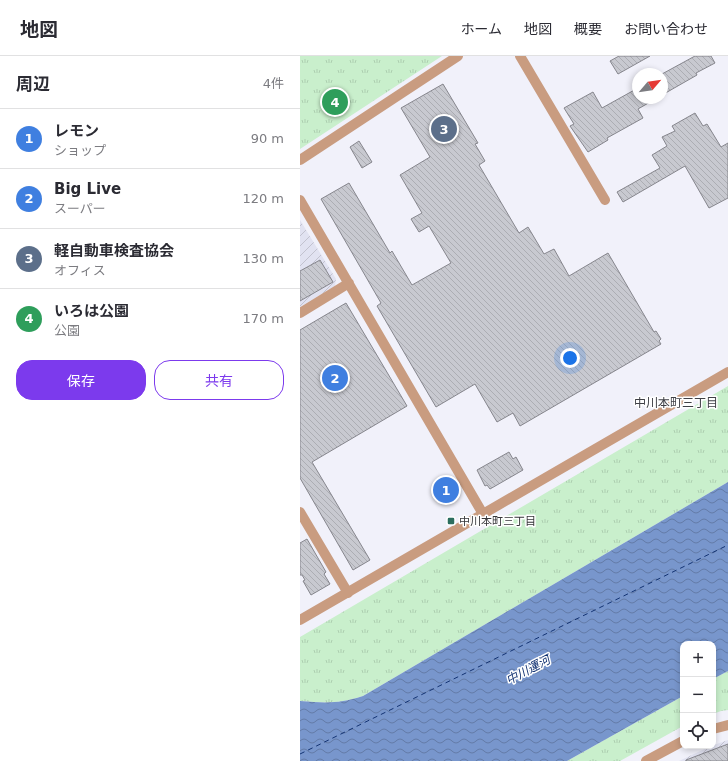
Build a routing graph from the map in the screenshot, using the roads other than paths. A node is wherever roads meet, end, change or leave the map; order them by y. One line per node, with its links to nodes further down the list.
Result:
1 (458, 56): 3 (street)
2 (520, 56): 5 (street)
3 (300, 160)
4 (300, 200): 6 (street)
5 (605, 200)
6 (349, 283): 7 (street); 10 (street)
7 (300, 313)
8 (728, 372): 10 (street)
9 (300, 512): 11 (street)
10 (483, 514): 11 (street)
11 (348, 593): 12 (street)
12 (300, 620)
13 (728, 725): 14 (street)
14 (716, 728)
15 (680, 743): 16 (street)
16 (652, 759)

